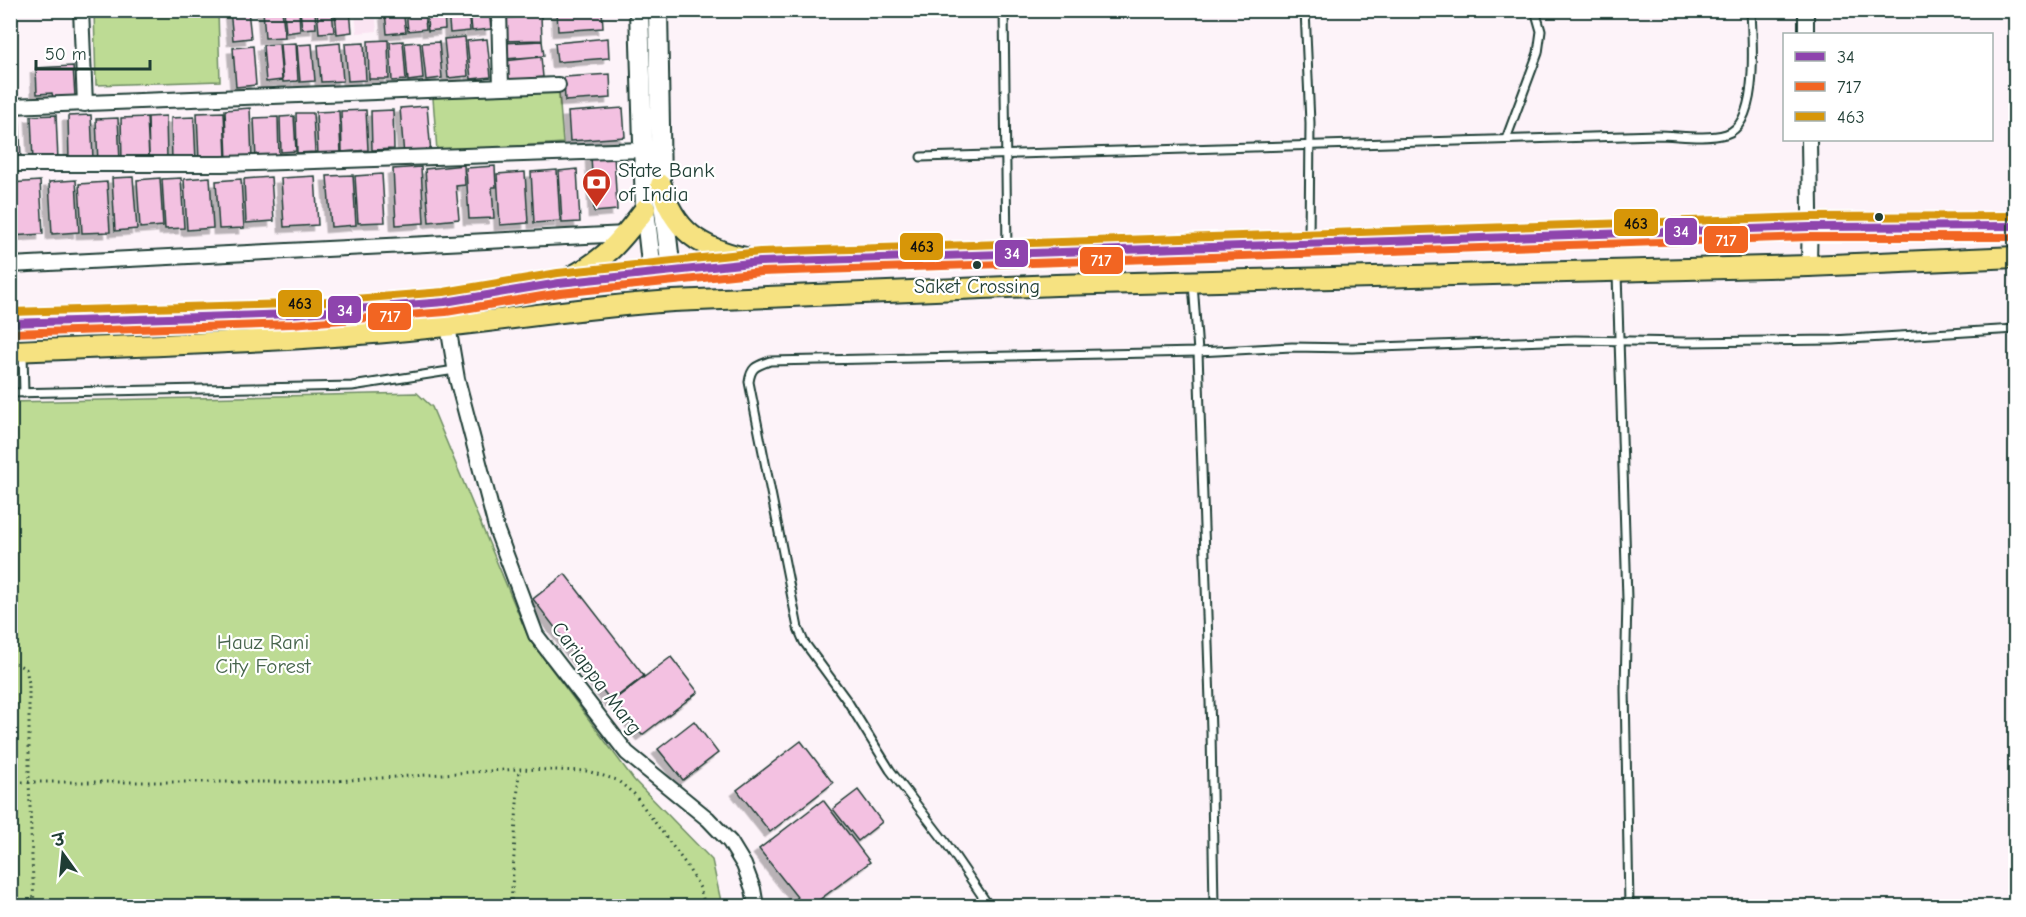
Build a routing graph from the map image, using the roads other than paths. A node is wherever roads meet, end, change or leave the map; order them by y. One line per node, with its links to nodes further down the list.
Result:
1 (81, 10): 13 (street)
2 (499, 10): 12 (street)
3 (639, 10): 18 (main road)
4 (658, 10): 22 (main road)
5 (1004, 10): 19 (lane)
6 (1305, 10): 17 (lane)
7 (1535, 10): 15 (lane)
8 (1750, 10): 15 (lane)
9 (1806, 10): 10 (street)
10 (1806, 33)
11 (558, 85): 12 (street)
12 (501, 87): 13 (street)
13 (85, 104): 14 (street)
14 (10, 106)
15 (1506, 139): 17 (lane)
16 (1809, 141): 25 (street)
17 (1310, 144): 19 (lane); 27 (lane)
18 (643, 150): 21 (street); 23 (main road)
19 (1007, 154): 20 (lane); 29 (lane)
20 (921, 157)
21 (10, 164)
22 (661, 184): 31 (main road); 35 (main road)
23 (645, 209): 26 (main road); 35 (main road)
24 (2016, 226): 25 (main road)
25 (1810, 227): 27 (main road); 33 (street)
26 (626, 234): 32 (street); 37 (main road)
27 (1309, 244): 28 (main road)
28 (1054, 252): 29 (main road); 38 (main road)
29 (1007, 254): 31 (main road)
30 (2016, 257): 33 (main road)
31 (760, 262): 35 (main road)
32 (10, 265)
33 (1809, 266): 34 (main road)
34 (1617, 270): 36 (main road); 42 (lane)
35 (662, 272): 37 (main road)
36 (1193, 280): 38 (main road); 44 (lane)
37 (559, 284): 39 (main road)
38 (1056, 285): 40 (main road)
39 (10, 323)
40 (448, 326): 43 (main road); 45 (street, Cariappa Marg)
41 (2016, 329): 42 (lane)
42 (1618, 340): 44 (lane); 51 (lane)
43 (17, 350): 47 (lane)
44 (1198, 352): 49 (lane); 50 (lane)
45 (455, 370): 47 (lane); 48 (street, Cariappa Marg)
46 (10, 393): 47 (lane)
47 (24, 393)
48 (756, 906)
49 (989, 906)
50 (1214, 906)
51 (1629, 906)

